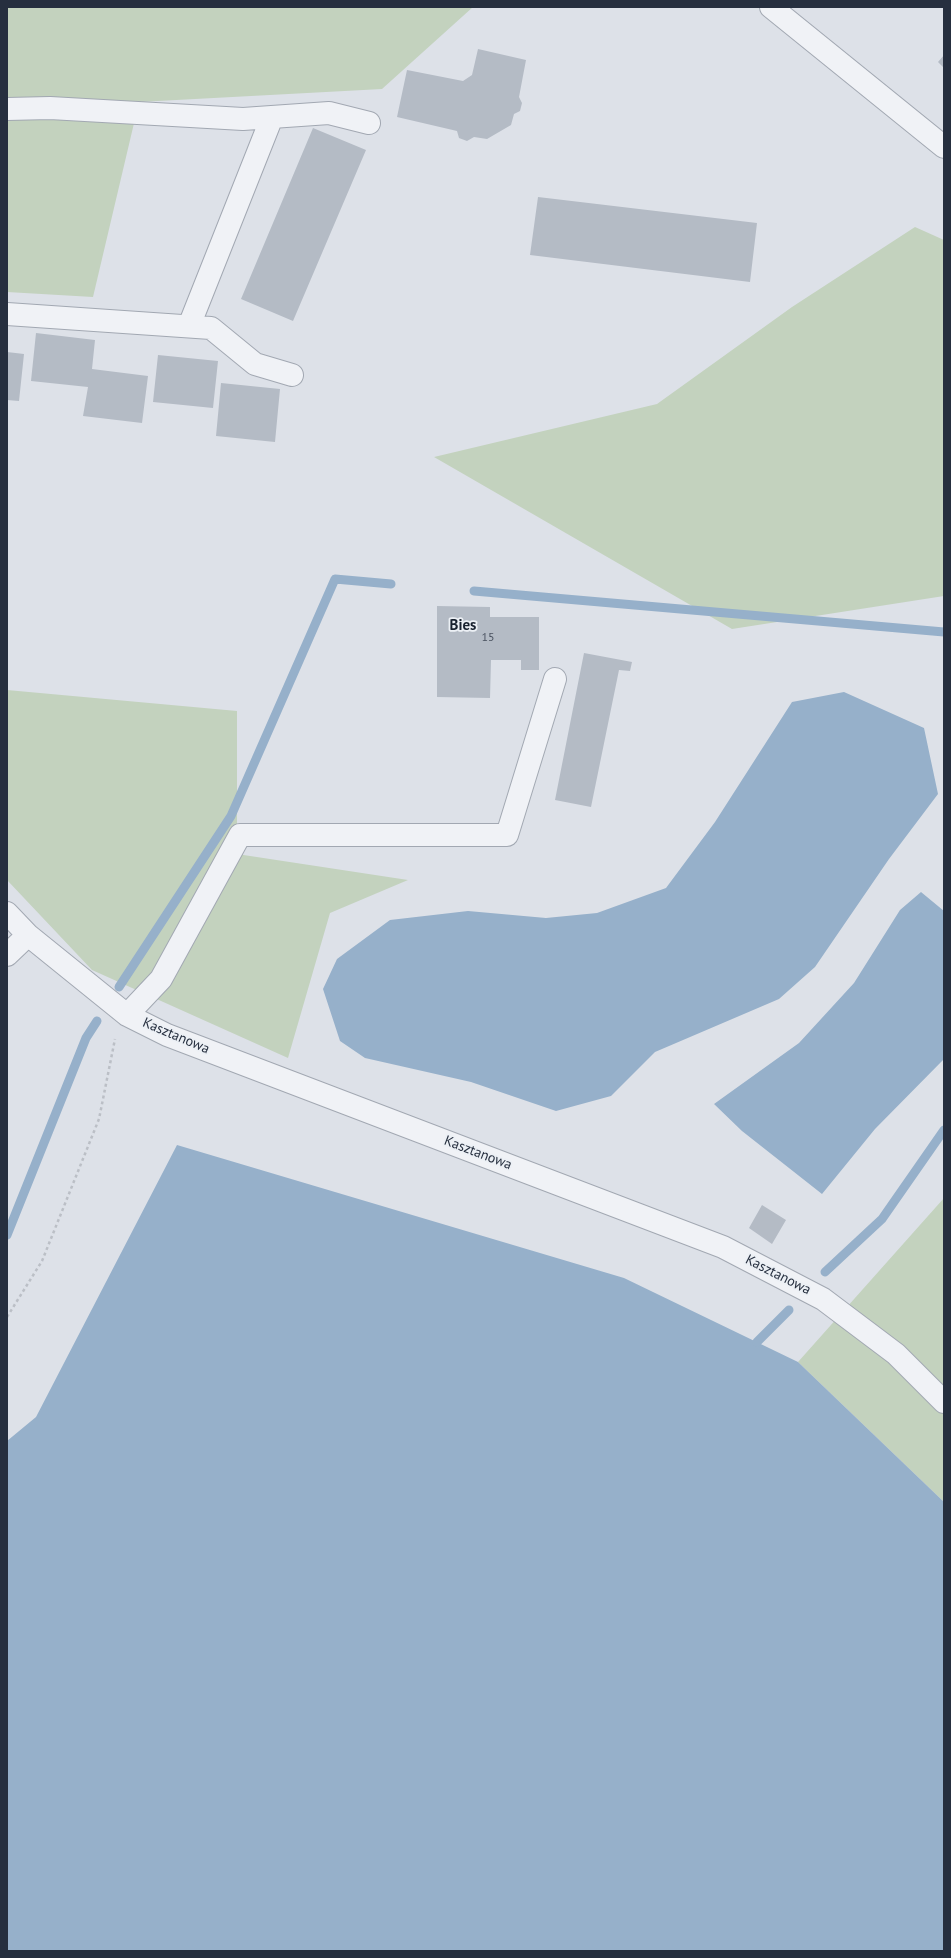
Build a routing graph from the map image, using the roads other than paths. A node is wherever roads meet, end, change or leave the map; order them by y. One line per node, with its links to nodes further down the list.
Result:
1 (771, 7): 5 (street)
2 (7, 109): 3 (street)
3 (272, 117): 4 (street); 7 (street)
4 (369, 124)
5 (944, 147)
6 (7, 314): 7 (street)
7 (189, 326): 8 (street)
8 (292, 375)
9 (555, 679): 13 (street)
10 (7, 913): 11 (street, Kasztanowa)
11 (28, 935): 12 (street); 13 (street, Kasztanowa)
12 (7, 955)
13 (127, 1015): 14 (street, Kasztanowa)
14 (944, 1402)

